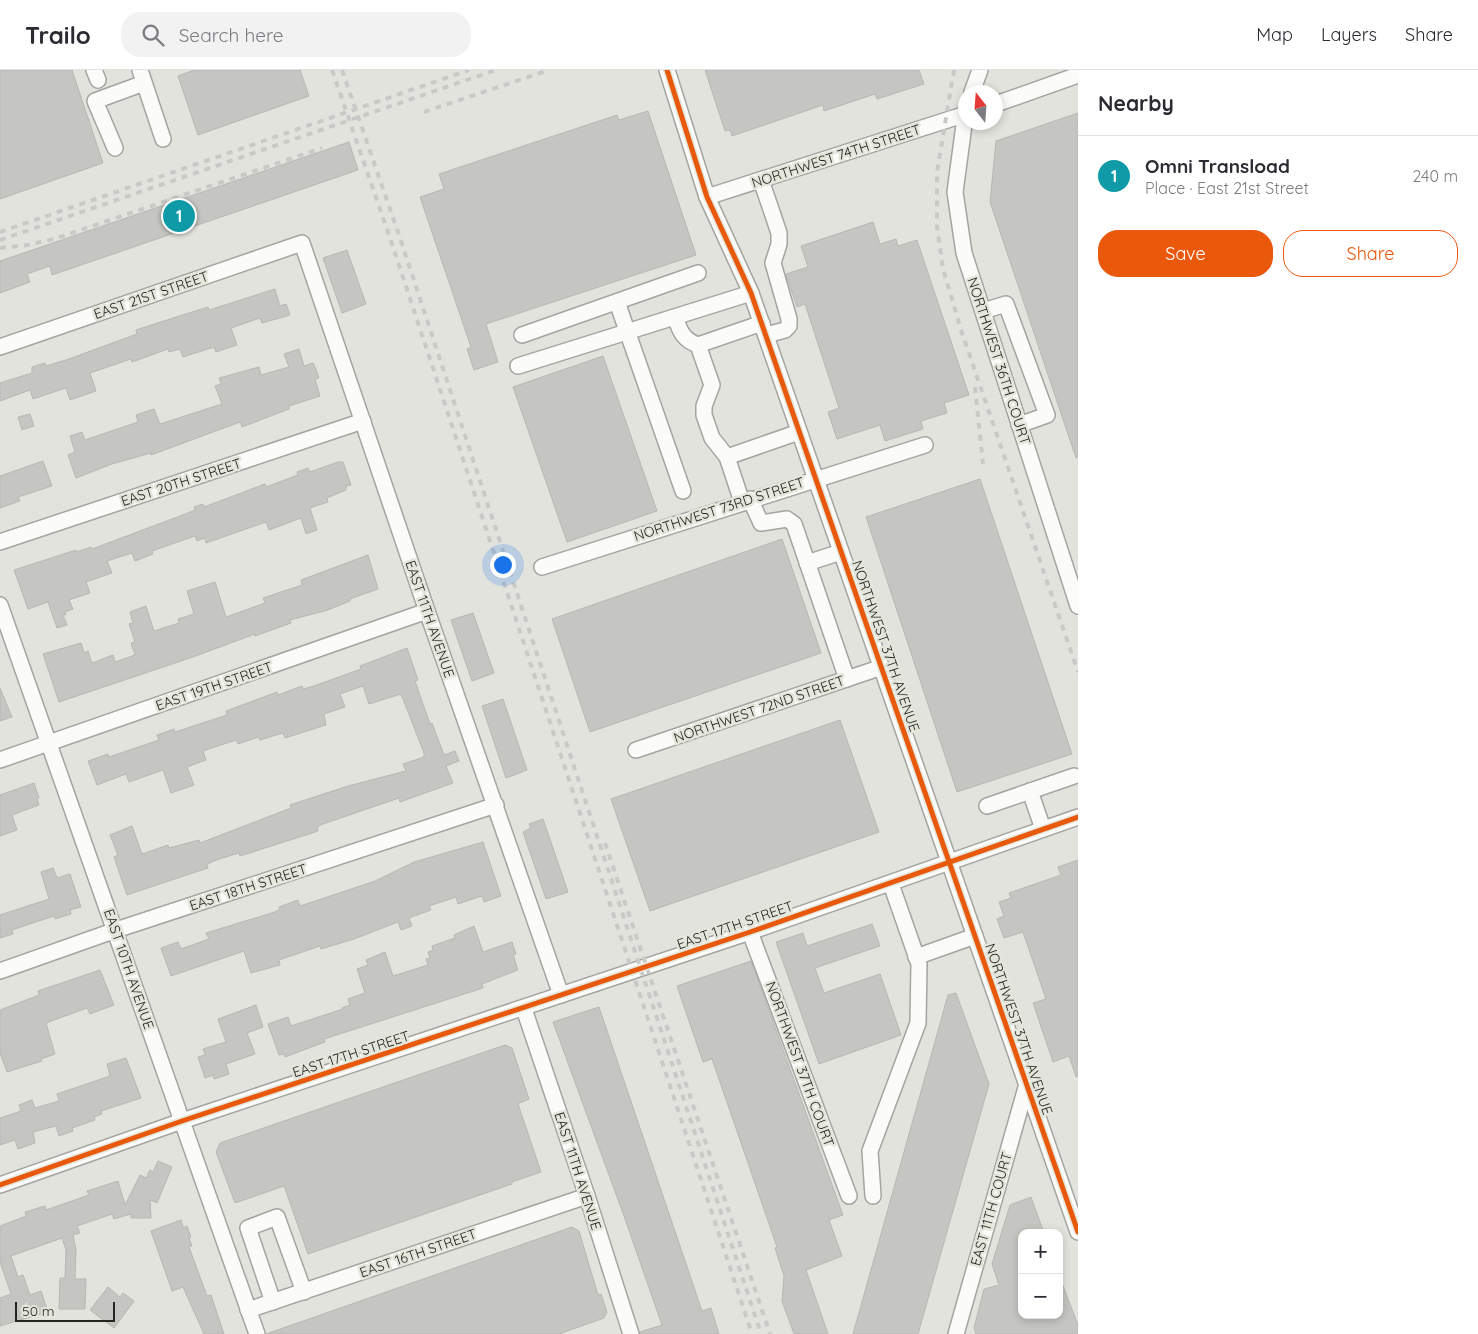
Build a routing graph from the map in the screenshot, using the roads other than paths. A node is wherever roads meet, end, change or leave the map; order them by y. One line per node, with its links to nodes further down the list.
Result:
1 (667, 70): 12 (street, NORTHWEST 37TH AVENUE)
2 (980, 70): 5 (street)
3 (1078, 74): 6 (street)
4 (142, 76): 9 (street); 10 (street)
5 (975, 85)
6 (1003, 101)
7 (958, 115): 11 (street, NORTHWEST 74TH STREET)
8 (963, 130): 17 (street, NORTHWEST 36TH COURT)
9 (163, 139)
10 (115, 148)
11 (762, 180): 12 (street, NORTHWEST 74TH STREET); 19 (street)
12 (706, 197): 15 (street, NORTHWEST 37TH AVENUE)
13 (302, 243): 23 (street, EAST 21ST STREET); 25 (street, EAST 11TH AVENUE)
14 (698, 273): 16 (street)
15 (751, 293): 18 (street); 19 (street, NORTHWEST 37TH AVENUE)
16 (617, 302): 20 (street); 21 (street)
17 (983, 312): 26 (street, NORTHWEST 36TH COURT); 26 (street)
18 (675, 317): 20 (street); 22 (street)
19 (764, 329): 22 (street); 27 (street, NORTHWEST 37TH AVENUE)
20 (627, 332): 24 (street); 31 (street)
21 (522, 335)
22 (698, 346): 29 (street)
23 (0, 347)
24 (518, 366)
25 (362, 421): 33 (street, EAST 20TH STREET); 39 (street, EAST 11TH AVENUE)
26 (1019, 425): 38 (street, NORTHWEST 36TH COURT)
27 (800, 432): 29 (street); 30 (street, NORTHWEST 37TH AVENUE)
28 (925, 445): 30 (street, NORTHWEST 73RD STREET)
29 (727, 457): 32 (street)
30 (816, 478): 32 (street, NORTHWEST 73RD STREET); 34 (street, NORTHWEST 37TH AVENUE)
31 (683, 491)
32 (746, 500): 35 (street); 36 (street, NORTHWEST 73RD STREET)
33 (0, 542)
34 (841, 552): 35 (street); 40 (street, NORTHWEST 37TH AVENUE)
35 (807, 563): 41 (street)
36 (542, 567)
37 (0, 605): 42 (street, EAST 10TH AVENUE)
38 (1078, 606)
39 (427, 611): 42 (street, EAST 19TH STREET); 47 (street, EAST 11TH AVENUE)
40 (882, 667): 41 (street, NORTHWEST 72ND STREET); 51 (street, NORTHWEST 37TH AVENUE)
41 (847, 679): 43 (street, NORTHWEST 72ND STREET)
42 (49, 744): 44 (street, EAST 19TH STREET); 53 (street, EAST 10TH AVENUE)
43 (636, 750)
44 (0, 760)
45 (1074, 776): 46 (street)
46 (1030, 791): 48 (street); 50 (street)
47 (496, 805): 53 (street, EAST 18TH STREET); 58 (street, EAST 11TH AVENUE)
48 (986, 806)
49 (1078, 817): 50 (street, EAST 17TH STREET)
50 (1043, 829): 51 (street, EAST 17TH STREET)
51 (950, 864): 52 (street, EAST 17TH STREET); 55 (street, NORTHWEST 37TH AVENUE)
52 (891, 884): 54 (street, EAST 17TH STREET); 56 (street)
53 (116, 930): 57 (street, EAST 18TH STREET); 61 (street, EAST 10TH AVENUE)
54 (750, 932): 58 (street, EAST 17TH STREET); 64 (street, NORTHWEST 37TH COURT)
55 (975, 936): 56 (street); 60 (street, NORTHWEST 37TH AVENUE)
56 (916, 957): 65 (street)
57 (0, 971)
58 (561, 995): 59 (street, EAST 17TH STREET)
59 (524, 1009): 61 (street, EAST 17TH STREET); 63 (street, EAST 11TH AVENUE)
60 (1027, 1084): 66 (street, NORTHWEST 37TH AVENUE); 72 (street, EAST 11TH COURT)
61 (182, 1121): 62 (street, EAST 17TH STREET); 69 (street, EAST 10TH AVENUE)
62 (0, 1185)
63 (587, 1196): 67 (street, EAST 16TH STREET); 71 (street, EAST 11TH AVENUE)
64 (849, 1196)
65 (873, 1196)
66 (1078, 1232)
67 (304, 1292): 68 (street, EAST 16TH STREET); 68 (street)
68 (272, 1302): 69 (street, EAST 16TH STREET)
69 (248, 1310): 70 (street, EAST 10TH AVENUE)
70 (257, 1334)
71 (631, 1334)
72 (956, 1334)

